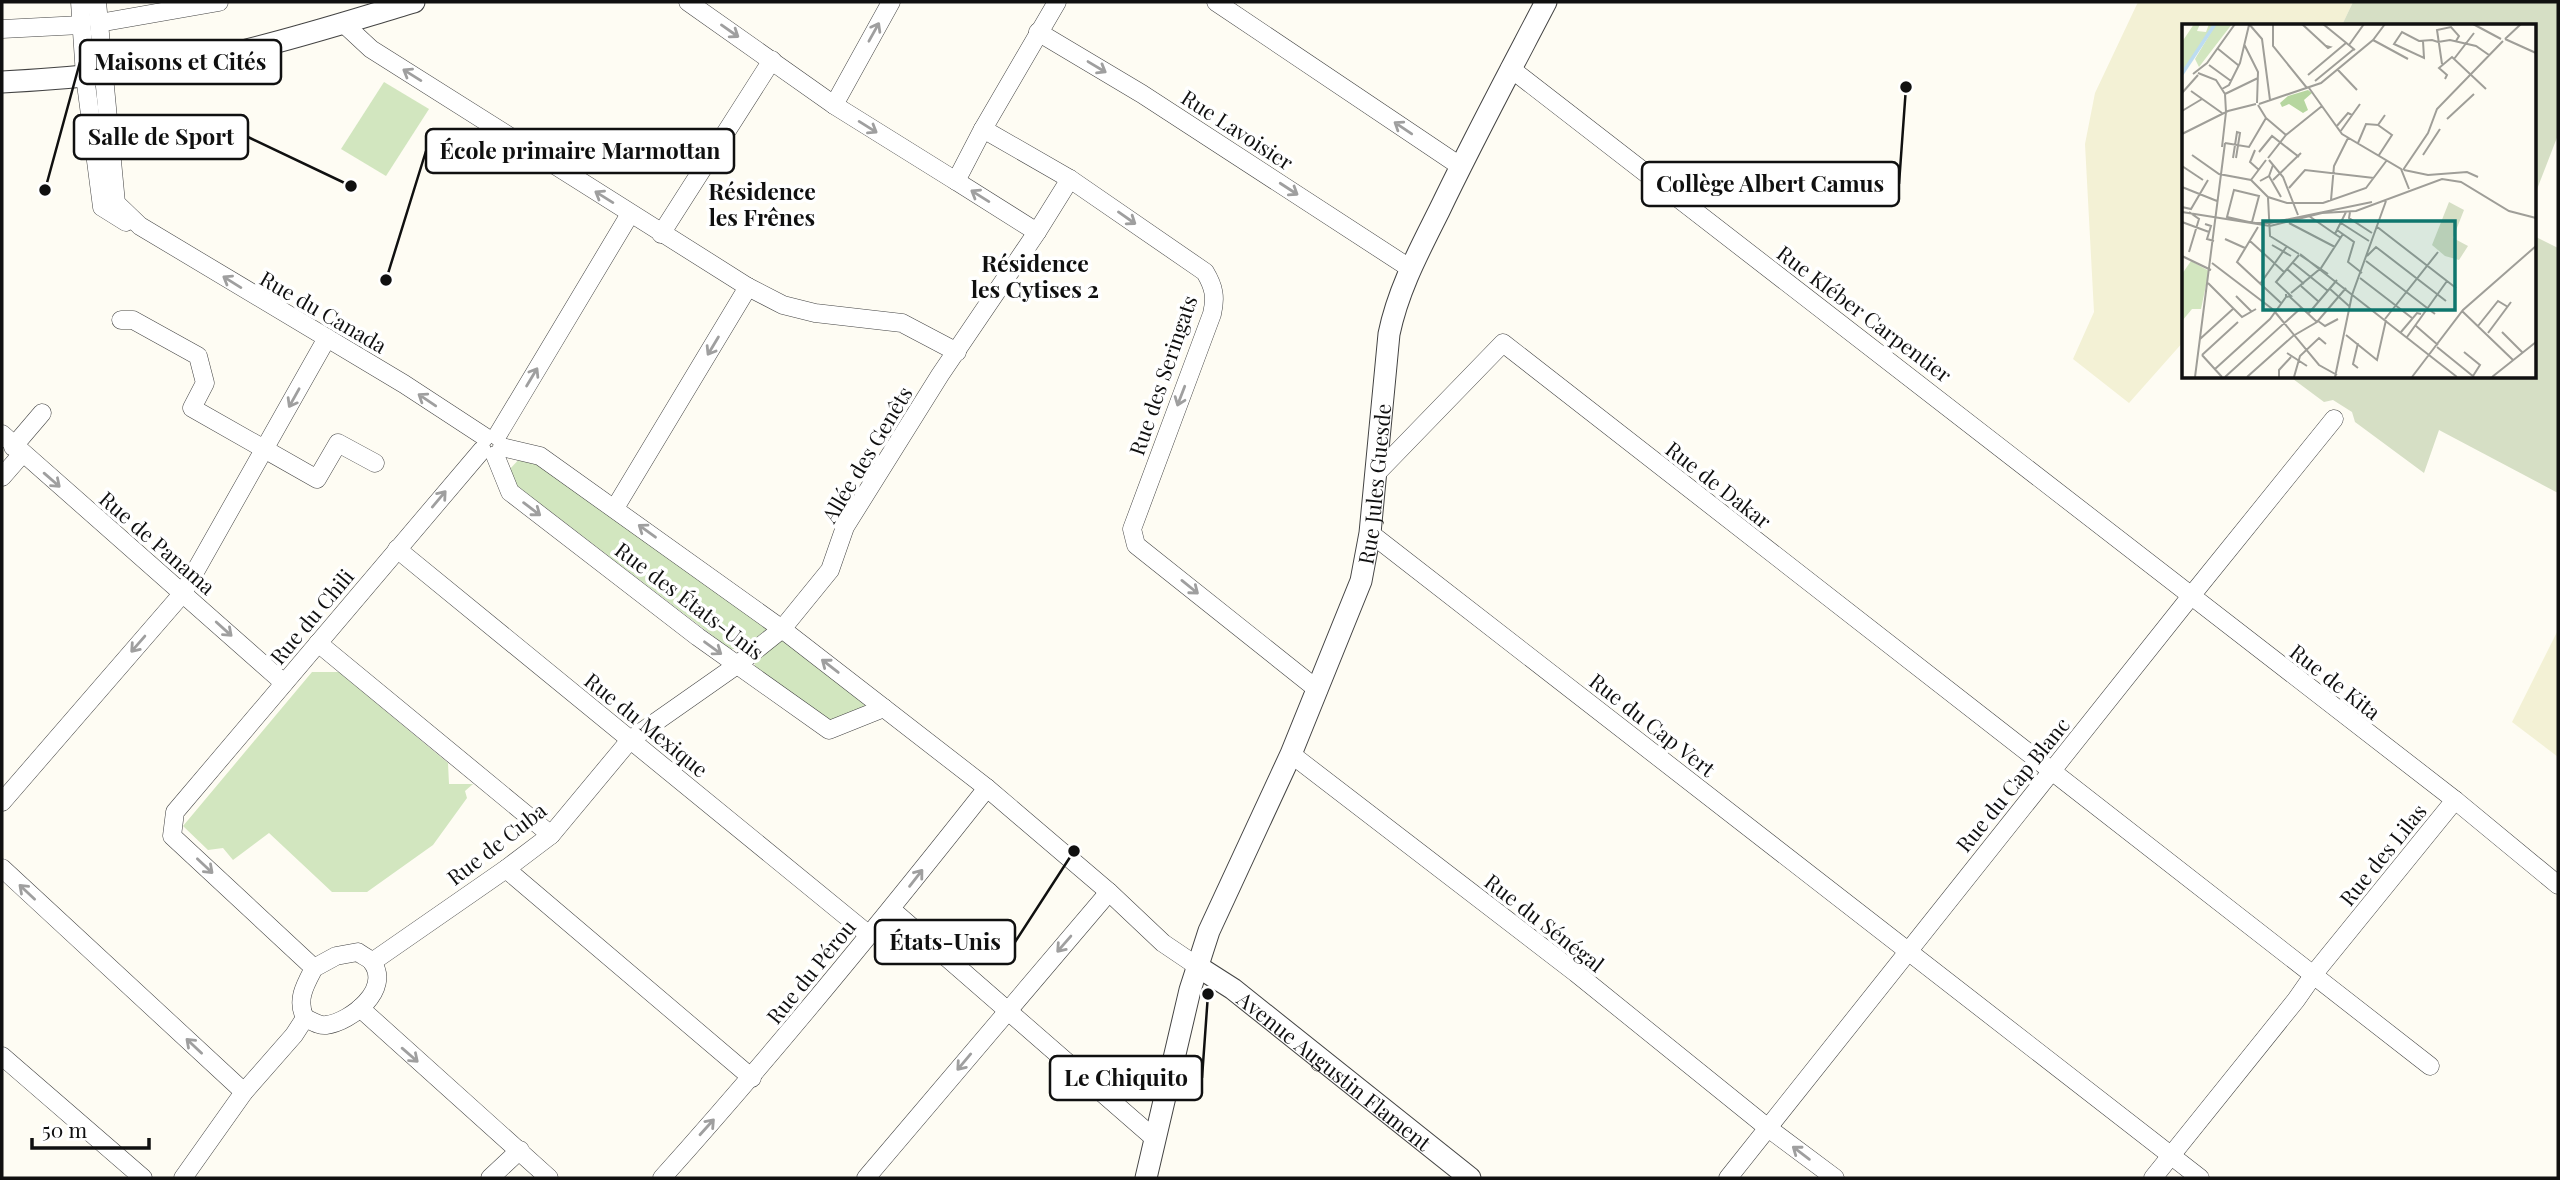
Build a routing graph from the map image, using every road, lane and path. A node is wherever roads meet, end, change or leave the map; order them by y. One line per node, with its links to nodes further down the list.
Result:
1 (80, 2): 11 (street)
2 (97, 2): 11 (street)
3 (219, 2): 11 (street)
4 (414, 2): 10 (street)
5 (688, 2): 14 (street, one-way to 14)
6 (891, 2): 18 (street, one-way to 6)
7 (1057, 2): 13 (street)
8 (1216, 2): 20 (street, one-way to 8)
9 (1546, 2): 15 (street, Rue Jules Guesde)
10 (343, 23): 16 (street); 23 (street, one-way to 10)
11 (90, 24): 12 (street); 16 (street, Rue du Canada)
12 (2, 29)
13 (1038, 32): 19 (street); 26 (street, Rue Lavoisier, one-way to 26)
14 (772, 60): 18 (street); 25 (street)
15 (1510, 68): 20 (street, Rue Jules Guesde); 43 (street, Rue Kléber Carpentier)
16 (94, 75): 17 (street); 29 (street, Rue du Canada, one-way to 16)
17 (2, 82)
18 (834, 105): 22 (street, one-way to 22)
19 (983, 129): 21 (street, Rue des Seringats); 22 (street)
20 (1460, 166): 26 (street, Rue Jules Guesde)
21 (1070, 179): 24 (street, Allée des Genêts); 48 (street, Rue des Seringats, one-way to 48)
22 (956, 181): 24 (street, one-way to 22)
23 (630, 214): 25 (street); 34 (street, Rue du Chili, one-way to 23)
24 (1037, 232): 30 (street, Allée des Genêts)
25 (661, 234): 27 (street)
26 (1411, 268): 37 (street, Rue Jules Guesde)
27 (748, 287): 30 (street); 39 (street, one-way to 39)
28 (121, 320): 35 (street)
29 (327, 338): 34 (street, Rue du Canada, one-way to 29); 35 (street, one-way to 35)
30 (957, 352): 44 (street, Allée des Genêts)
31 (43, 413): 33 (street)
32 (2334, 419): 43 (street, Rue du Cap Blanc)
33 (12, 445): 38 (street); 42 (street, Rue de Panama, one-way to 42)
34 (492, 445): 39 (street, Rue des États-Unis); 41 (street, Rue du Chili, one-way to 34); 46 (street, Rue des États-Unis, one-way to 46)
35 (264, 450): 36 (street); 42 (street)
36 (375, 463)
37 (1375, 475): 40 (street, Rue Jules Guesde); 52 (street, Rue de Dakar)
38 (2, 477)
39 (615, 508): 44 (street, Rue des États-Unis, one-way to 39)
40 (1370, 533): 48 (street, Rue Jules Guesde); 63 (street, Rue du Cap Vert)
41 (397, 549): 45 (street, Rue du Chili); 50 (street, Rue du Mexique)
42 (183, 593): 47 (street, Rue de Panama, one-way to 47); 55 (street, one-way to 55)
43 (2191, 596): 52 (street, Rue du Cap Blanc); 54 (street, Rue de Kita)
44 (782, 629): 46 (street, Allée des Genêts); 49 (street, Rue des États-Unis, one-way to 44)
45 (318, 643): 47 (street, Rue du Chili); 56 (street)
46 (737, 665): 49 (street, Rue des États-Unis); 50 (street, Allée des Genêts)
47 (284, 683): 66 (street, Rue du Chili, one-way to 66)
48 (1318, 690): 51 (street, Rue Jules Guesde)
49 (884, 708): 53 (street, Rue des États-Unis)
50 (630, 740): 56 (street, Rue de Cuba); 62 (street, Rue du Mexique)
51 (1291, 754): 65 (street, Rue Jules Guesde); 75 (street, Rue du Sénégal)
52 (2052, 772): 63 (street, Rue du Cap Blanc); 67 (street)
53 (987, 788): 60 (street, Rue des États-Unis); 61 (street, Rue du Pérou, one-way to 53)
54 (2455, 800): 59 (street, Rue des Lilas); 67 (street, Rue des Lilas)
55 (2, 802)
56 (551, 835): 58 (street, Rue de Cuba)
57 (2, 868): 74 (street, one-way to 57)
58 (506, 869): 64 (street, Rue de Cuba); 73 (street)
59 (2558, 885)
60 (1109, 892): 65 (street, Rue des États-Unis); 69 (street, one-way to 69)
61 (891, 909): 62 (street, Rue du Pérou); 69 (street)
62 (869, 934): 73 (street, Rue du Pérou)
63 (1907, 951): 75 (street, Rue du Cap Blanc); 78 (street, Rue du Cap Vert)
64 (372, 962): 66 (street); 68 (street)
65 (1197, 967): 76 (street, Rue Jules Guesde); 86 (street, Avenue Augustin Flament)
66 (314, 968): 70 (street)
67 (2314, 976): 72 (street); 78 (street, Rue des Lilas)
68 (360, 1009): 70 (street); 77 (street, one-way to 77)
69 (1008, 1010): 76 (street); 84 (street, one-way to 84)
70 (305, 1018): 74 (street)
71 (2, 1056): 79 (street)
72 (2430, 1066)
73 (752, 1078): 83 (street, Rue du Pérou, one-way to 73)
74 (244, 1092): 80 (street)
75 (1768, 1128): 87 (street, Rue du Cap Blanc); 88 (street, Rue du Sénégal, one-way to 75)
76 (1154, 1138): 85 (street, Rue Jules Guesde)
77 (520, 1150): 81 (street); 82 (street)
78 (2171, 1156): 89 (street, Rue des Lilas); 90 (street, Rue du Cap Vert)
79 (144, 1178)
80 (183, 1178)
81 (490, 1178)
82 (549, 1178)
83 (662, 1178)
84 (866, 1178)
85 (1146, 1178)
86 (1470, 1178)
87 (1728, 1178)
88 (1835, 1178)
89 (2152, 1178)
90 (2200, 1178)

